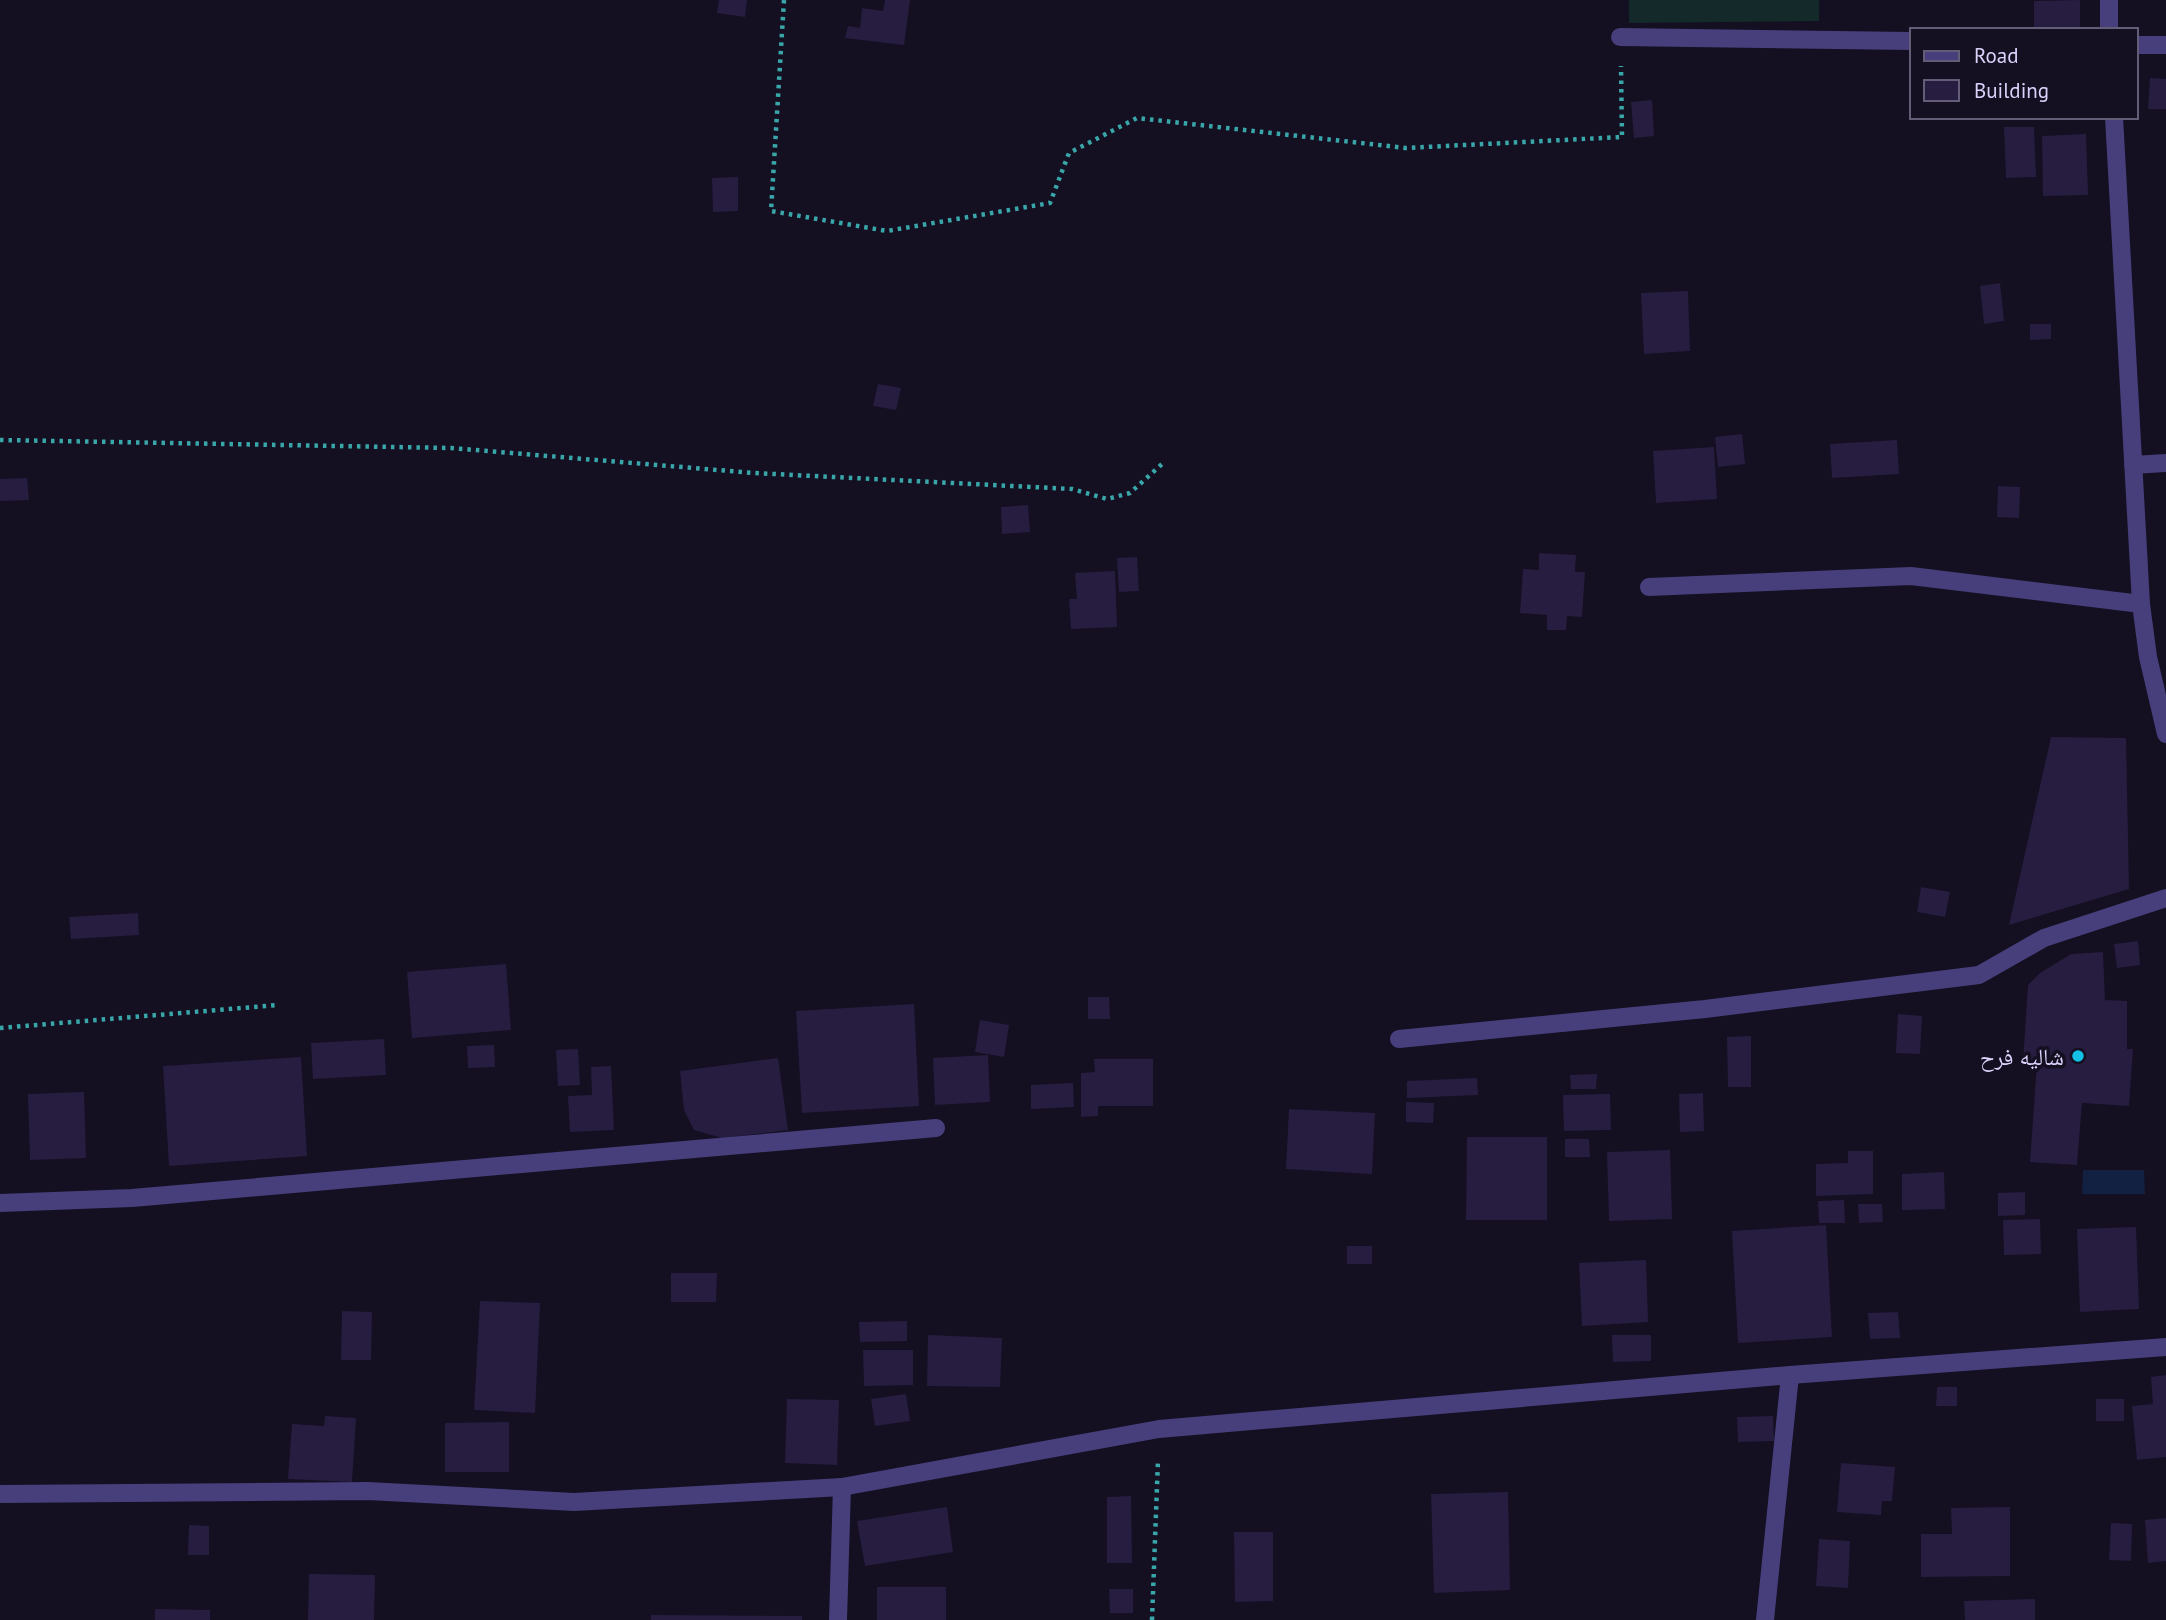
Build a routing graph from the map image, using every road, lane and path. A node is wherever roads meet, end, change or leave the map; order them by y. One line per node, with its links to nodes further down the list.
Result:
1 (784, 0): 4 (path)
2 (2109, 0): 3 (street)
3 (2109, 28)
4 (1620, 37): 5 (street)
5 (1910, 41)
6 (2138, 45): 7 (street)
7 (2166, 46)
8 (2114, 119): 12 (street)
9 (0, 440): 11 (path)
10 (2166, 463): 12 (street)
11 (1162, 464)
12 (2133, 465): 14 (street)
13 (1649, 587): 14 (street)
14 (2141, 604): 15 (street)
15 (2166, 734)
16 (2166, 898): 19 (street)
17 (278, 1005): 18 (path)
18 (0, 1028)
19 (1399, 1039)
20 (936, 1128): 21 (street)
21 (0, 1203)
22 (2166, 1347): 23 (street)
23 (1790, 1375): 24 (street); 29 (street)
24 (1159, 1429): 25 (street); 28 (path)
25 (842, 1487): 26 (street); 27 (street)
26 (0, 1494)
27 (838, 1620)
28 (1152, 1620)
29 (1765, 1620)

